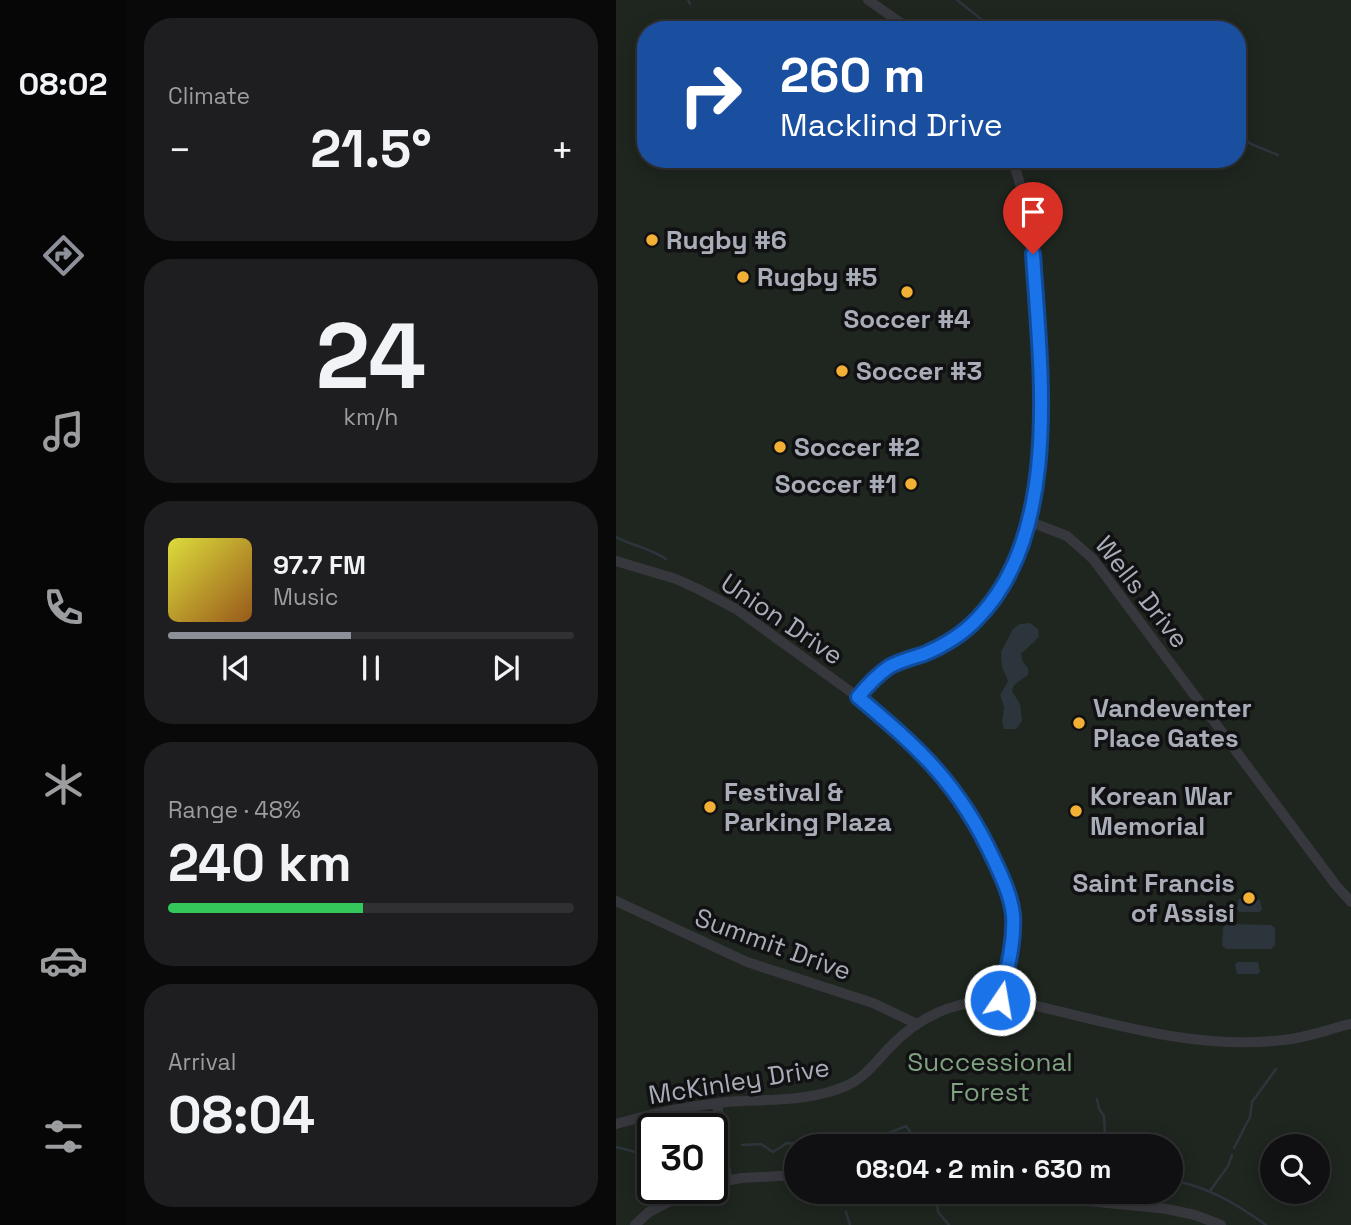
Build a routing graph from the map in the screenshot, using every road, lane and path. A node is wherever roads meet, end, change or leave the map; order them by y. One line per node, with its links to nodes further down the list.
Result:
1 (868, 0): 2 (street)
2 (898, 21)
3 (1015, 168): 4 (street)
4 (1028, 521): 6 (street); 8 (street, Wells Drive)
5 (616, 561): 6 (street, Union Drive)
6 (858, 697): 9 (street, Union Drive)
7 (616, 901): 11 (street, Summit Drive)
8 (1351, 902)
9 (1000, 1000): 10 (street, McKinley Drive); 11 (street, McKinley Drive)
10 (1351, 1022)
11 (917, 1024): 12 (street, McKinley Drive)
12 (718, 1103): 13 (street); 14 (street, McKinley Drive)
13 (719, 1113)
14 (616, 1124)
15 (784, 1176): 16 (street)
16 (728, 1180)
17 (664, 1204): 19 (street)
18 (1118, 1204): 20 (street)
19 (635, 1225)
20 (1221, 1225)

